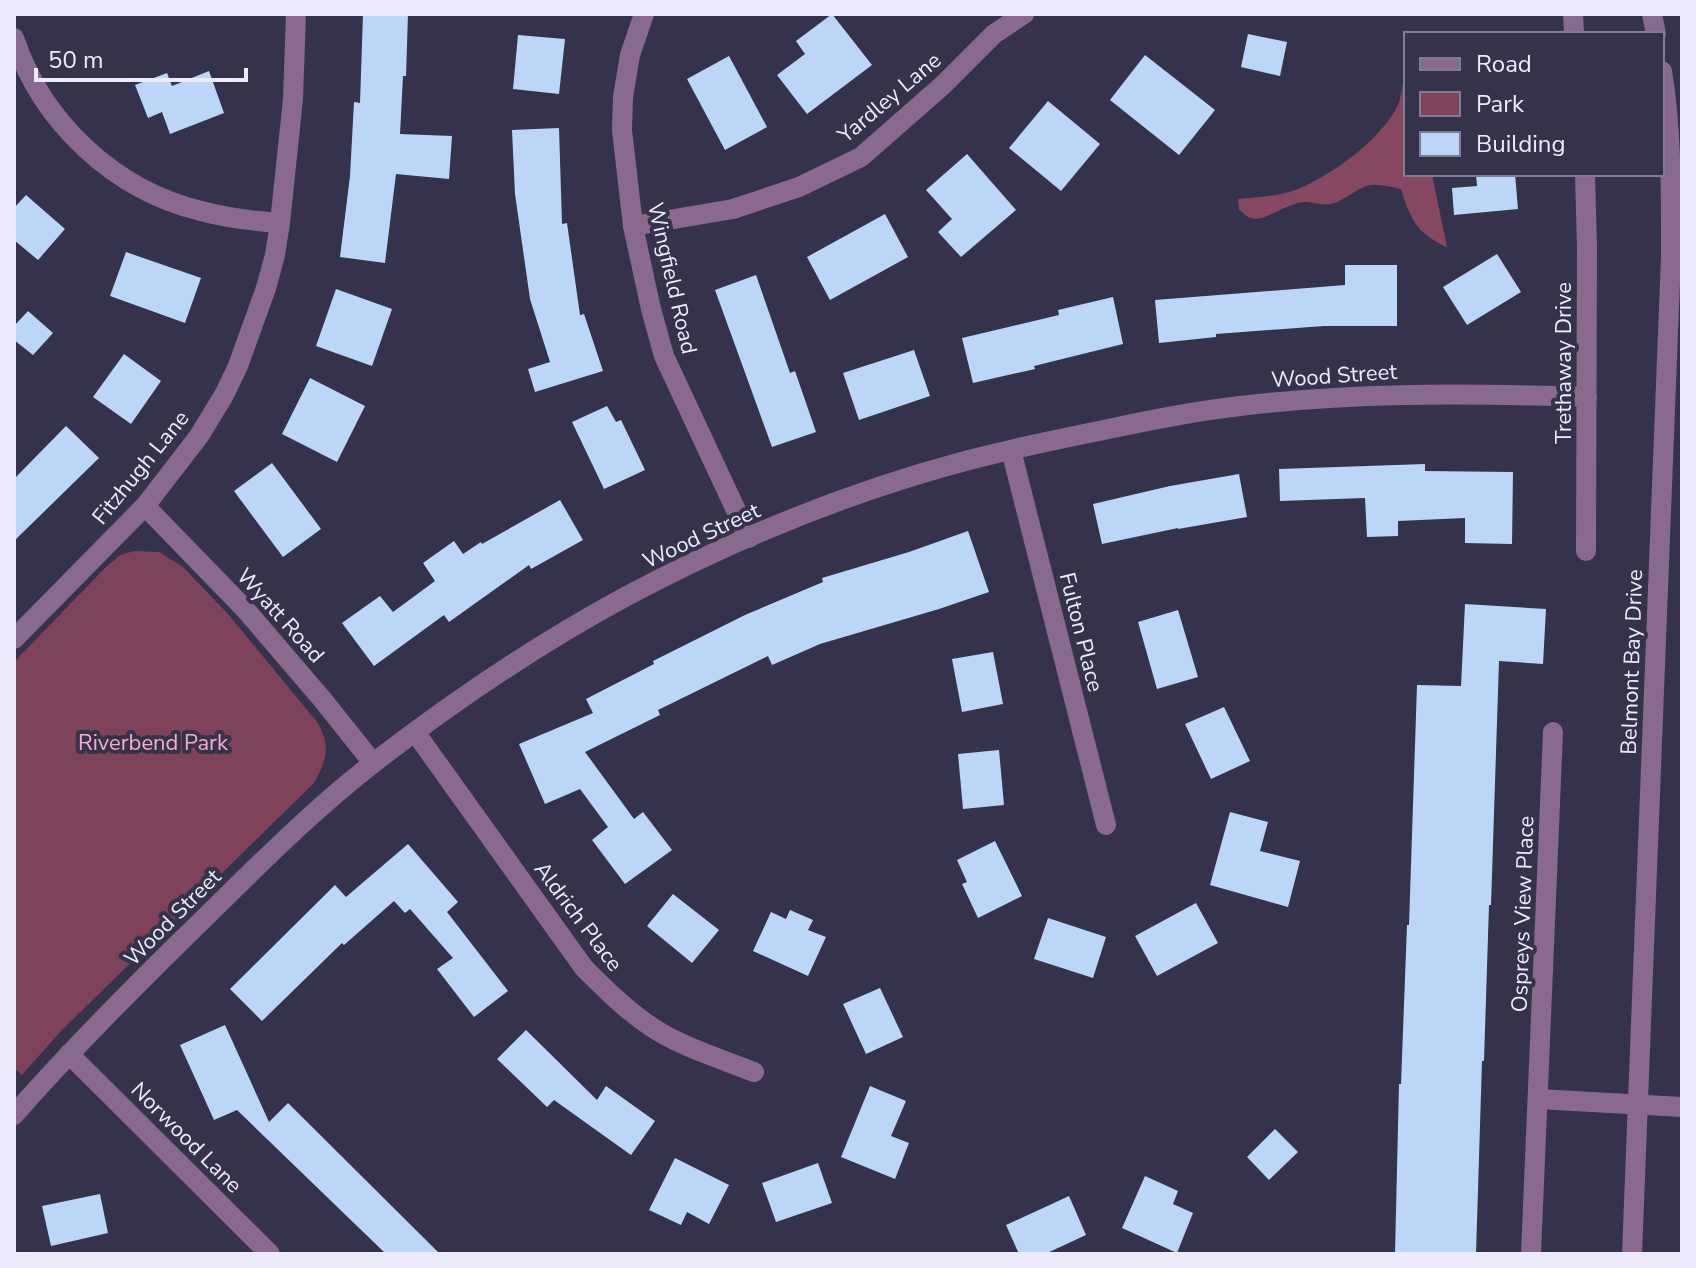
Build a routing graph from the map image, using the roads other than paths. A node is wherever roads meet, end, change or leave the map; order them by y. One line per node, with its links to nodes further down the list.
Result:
1 (296, 14): 7 (street, Fitzhugh Lane)
2 (644, 14): 8 (street, Wingfield Road)
3 (1024, 14): 8 (street, Yardley Lane)
4 (14, 38): 7 (street)
5 (1664, 82): 22 (street, Belmont Bay Drive)
6 (1585, 176): 9 (street, Trethaway Drive)
7 (280, 223): 11 (street, Fitzhugh Lane)
8 (633, 226): 12 (street, Wingfield Road)
9 (1587, 397): 10 (street, Wood Street); 13 (street, Trethaway Drive)
10 (1011, 450): 12 (street, Wood Street); 18 (street, Fulton Place)
11 (145, 506): 14 (street, Fitzhugh Lane); 17 (street, Wyatt Road)
12 (749, 538): 15 (street, Wood Street)
13 (1586, 551)
14 (14, 639)
15 (415, 732): 17 (street, Wood Street); 20 (street, Aldrich Place)
16 (1553, 732): 21 (street, Ospreys View Place)
17 (373, 763): 19 (street, Wood Street)
18 (1106, 825)
19 (69, 1054): 24 (street, Wood Street); 25 (street, Norwood Lane)
20 (754, 1072)
21 (1538, 1099): 22 (street); 26 (street, Ospreys View Place)
22 (1637, 1105): 23 (street); 27 (street, Belmont Bay Drive)
23 (1682, 1107)
24 (14, 1115)
25 (270, 1254)
26 (1531, 1254)
27 (1632, 1254)

